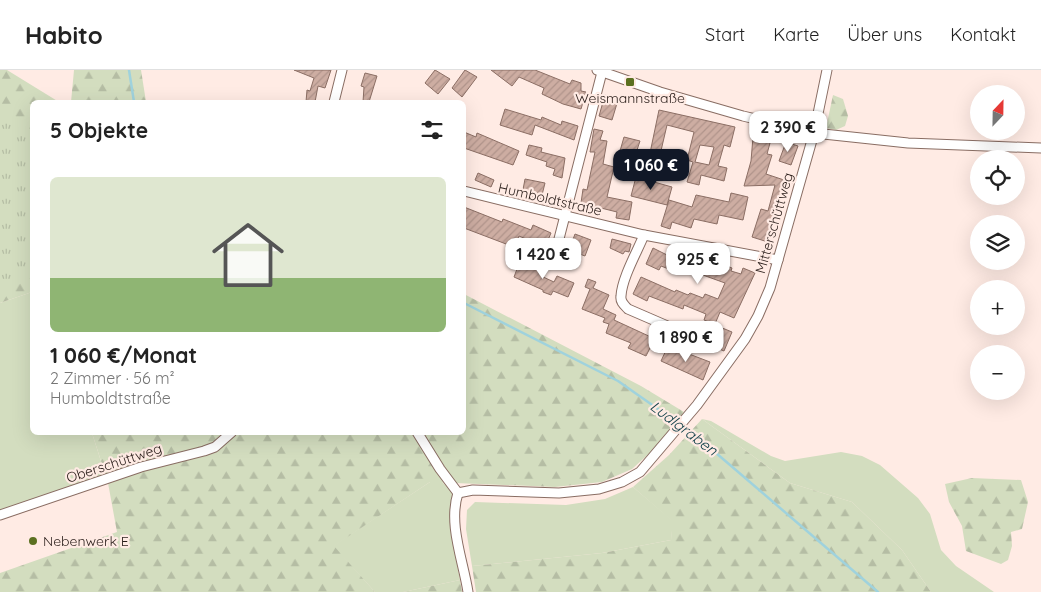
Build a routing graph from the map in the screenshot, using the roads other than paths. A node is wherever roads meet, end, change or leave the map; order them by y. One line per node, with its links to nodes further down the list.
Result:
1 (342, 70): 4 (street)
2 (827, 70): 5 (street, Mitterschüttweg)
3 (599, 71): 5 (street); 8 (street)
4 (334, 100)
5 (814, 133): 6 (street); 10 (street, Mitterschüttweg)
6 (1041, 148)
7 (466, 192): 8 (street, Humboldtstraße)
8 (565, 217): 9 (street, Humboldtstraße); 11 (street)
9 (644, 235): 10 (street, Humboldtstraße); 12 (street)
10 (778, 260): 15 (street, Mitterschüttweg)
11 (553, 262)
12 (695, 338)
13 (229, 435): 16 (street, Oberschüttweg)
14 (419, 435): 15 (street)
15 (458, 493): 17 (street)
16 (0, 515)
17 (468, 592)

